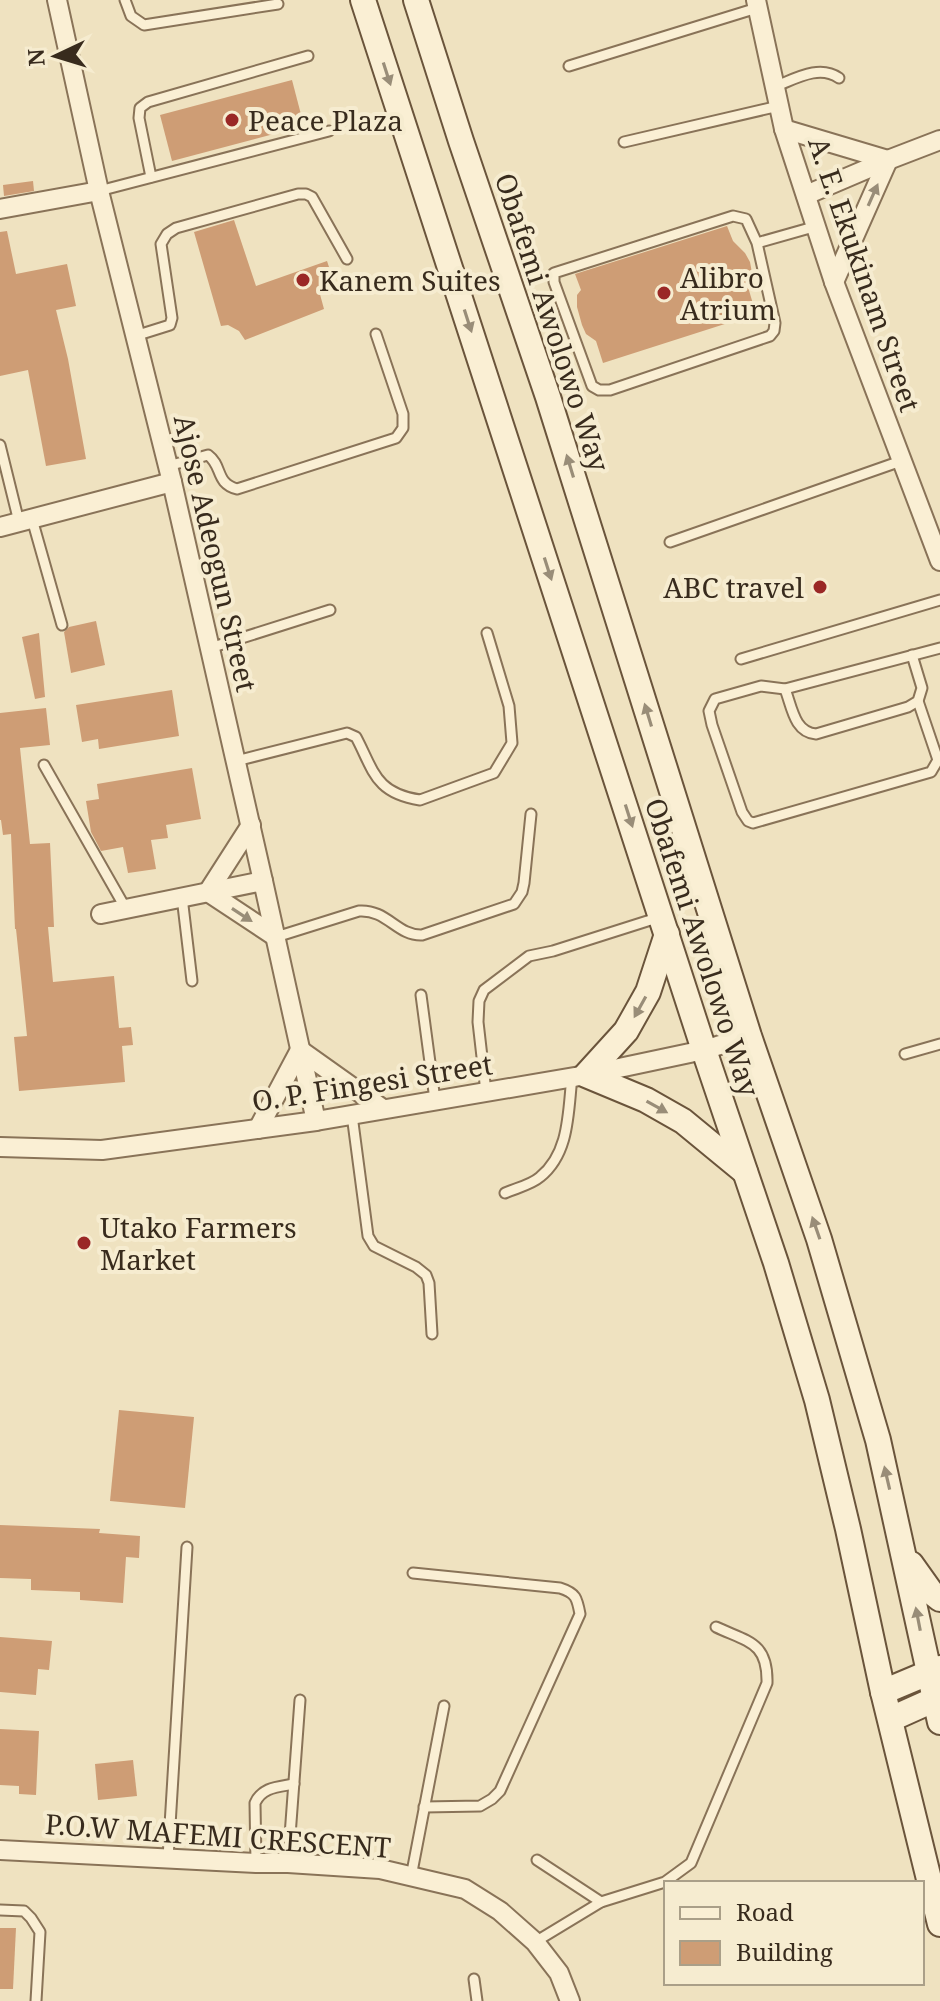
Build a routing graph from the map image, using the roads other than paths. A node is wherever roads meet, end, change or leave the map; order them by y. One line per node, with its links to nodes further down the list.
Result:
1 (57, 0): 18 (street, Ajose Adeogun Street)
2 (125, 0): 5 (lane)
3 (363, 0): 53 (main road, Obafemi Awolowo Way, one-way to 53)
4 (416, 0): 57 (main road, Obafemi Awolowo Way, one-way to 4)
5 (278, 4)
6 (756, 4): 8 (lane); 10 (street, A. E. Ekukinam Street)
7 (308, 56): 17 (lane)
8 (569, 66)
9 (839, 78): 10 (lane)
10 (774, 87): 11 (street, A. E. Ekukinam Street)
11 (779, 106): 12 (street, A. E. Ekukinam Street); 15 (lane)
12 (784, 129): 16 (street); 19 (street, A. E. Ekukinam Street)
13 (329, 131): 17 (lane)
14 (940, 140): 16 (street)
15 (624, 142)
16 (888, 160): 19 (street); 24 (street, one-way to 16)
17 (151, 177): 18 (lane)
18 (99, 191): 20 (street); 26 (street, Ajose Adeogun Street)
19 (806, 195): 21 (street, A. E. Ekukinam Street)
20 (0, 209)
21 (817, 226): 22 (lane); 24 (street, A. E. Ekukinam Street)
22 (757, 243): 22 (lane)
23 (347, 259): 26 (lane)
24 (834, 282): 28 (street, A. E. Ekukinam Street)
25 (376, 334): 29 (lane)
26 (135, 336): 29 (street, Ajose Adeogun Street)
27 (0, 445): 30 (lane)
28 (901, 461): 32 (lane); 33 (street, A. E. Ekukinam Street)
29 (170, 474): 30 (street); 38 (street, Ajose Adeogun Street)
30 (26, 521): 31 (street); 36 (lane)
31 (0, 527)
32 (670, 542)
33 (940, 561)
34 (940, 600): 41 (lane)
35 (330, 610): 38 (lane)
36 (62, 625)
37 (487, 633): 44 (lane)
38 (210, 648): 44 (street, Ajose Adeogun Street)
39 (940, 648): 40 (lane)
40 (912, 655): 42 (lane); 43 (lane)
41 (741, 659)
42 (785, 689): 43 (lane); 43 (lane)
43 (918, 701)
44 (236, 761): 47 (street, Ajose Adeogun Street)
45 (44, 765): 51 (lane)
46 (531, 814): 54 (lane)
47 (251, 825): 48 (street, Ajose Adeogun Street); 49 (street)
48 (263, 881): 49 (street); 54 (street, Ajose Adeogun Street)
49 (208, 892): 50 (street); 54 (street, one-way to 54)
50 (182, 897): 51 (street); 55 (lane)
51 (126, 909): 52 (street)
52 (101, 914)
53 (664, 925): 60 (main road, Obafemi Awolowo Way); 62 (main road, one-way to 62); 63 (lane)
54 (276, 937): 59 (street, Ajose Adeogun Street)
55 (192, 981)
56 (421, 995): 64 (lane)
57 (749, 1036): 60 (street, O. P. Fingesi Street); 74 (main road, Obafemi Awolowo Way, one-way to 57)
58 (940, 1044): 61 (lane)
59 (300, 1050): 65 (street); 67 (street, Ajose Adeogun Street); 68 (street)
60 (704, 1050): 62 (street, O. P. Fingesi Street); 70 (main road, Obafemi Awolowo Way)
61 (905, 1054)
62 (579, 1076): 63 (street, O. P. Fingesi Street); 70 (main road, one-way to 70); 71 (lane)
63 (486, 1092): 64 (street, O. P. Fingesi Street)
64 (435, 1100): 65 (street, O. P. Fingesi Street)
65 (383, 1109): 66 (street, O. P. Fingesi Street)
66 (352, 1115): 67 (street, O. P. Fingesi Street); 72 (lane)
67 (316, 1121): 68 (street, O. P. Fingesi Street)
68 (258, 1129): 69 (street, O. P. Fingesi Street)
69 (0, 1147)
70 (745, 1172): 79 (main road, Obafemi Awolowo Way)
71 (505, 1193)
72 (432, 1334)
73 (187, 1547): 87 (lane)
74 (904, 1554): 76 (main road); 78 (main road, Obafemi Awolowo Way, one-way to 74)
75 (413, 1573): 85 (lane)
76 (940, 1599)
77 (716, 1627): 92 (lane)
78 (934, 1671): 79 (main road); 82 (main road, Obafemi Awolowo Way)
79 (883, 1692): 83 (main road, Obafemi Awolowo Way)
80 (300, 1700): 84 (lane)
81 (444, 1706): 85 (lane)
82 (938, 1706): 83 (main road)
83 (891, 1719): 96 (main road, Obafemi Awolowo Way)
84 (294, 1784): 89 (lane); 90 (lane)
85 (424, 1807): 91 (lane)
86 (0, 1850): 87 (street, P.O.W MAFEMI CRESCENT)
87 (168, 1858): 89 (street, P.O.W MAFEMI CRESCENT)
88 (537, 1860): 94 (lane)
89 (256, 1863): 90 (street, P.O.W MAFEMI CRESCENT)
90 (288, 1863): 91 (street, P.O.W MAFEMI CRESCENT)
91 (411, 1877): 97 (street, P.O.W MAFEMI CRESCENT)
92 (666, 1881)
93 (664, 1882): 94 (lane)
94 (601, 1902): 97 (lane)
95 (0, 1910): 99 (lane)
96 (940, 1924)
97 (535, 1942): 101 (street, P.O.W MAFEMI CRESCENT)
98 (474, 1979): 100 (lane)
99 (36, 2001)
100 (477, 2001)
101 (570, 2001)

